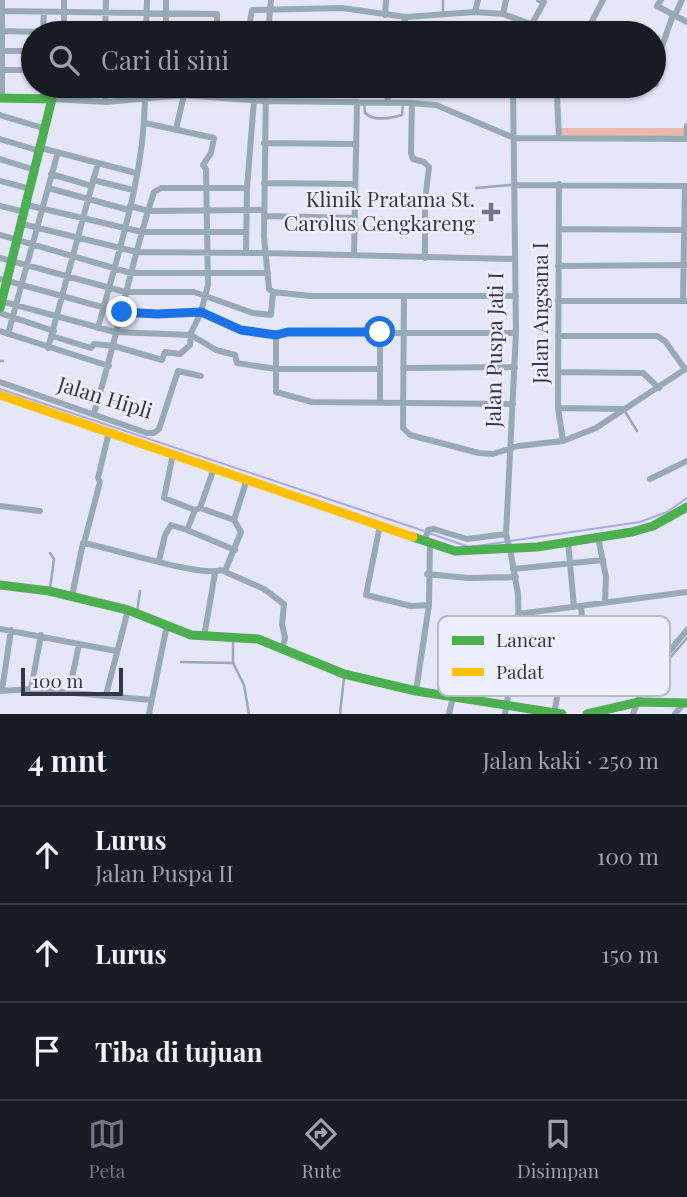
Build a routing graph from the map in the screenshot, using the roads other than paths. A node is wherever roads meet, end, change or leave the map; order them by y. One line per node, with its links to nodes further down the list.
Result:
1 (2, 0): 18 (street)
2 (55, 0): 3 (street)
3 (64, 0): 19 (street)
4 (106, 0): 21 (street)
5 (147, 0): 23 (street)
6 (166, 0): 24 (street)
7 (271, 0): 17 (street)
8 (386, 0): 27 (street)
9 (443, 0): 25 (lane)
10 (478, 0): 22 (street)
11 (506, 0): 26 (street)
12 (603, 0): 41 (street)
13 (665, 0): 28 (street)
14 (682, 0): 28 (street)
15 (543, 1): 40 (street)
16 (319, 4): 17 (street); 27 (street)
17 (271, 9): 36 (street); 37 (street)
18 (1, 11): 20 (street); 43 (street)
19 (64, 11): 20 (street); 21 (street); 31 (street)
20 (44, 12): 30 (street)
21 (106, 12): 23 (street); 32 (street)
22 (475, 12): 25 (street); 26 (street)
23 (146, 13): 24 (street); 33 (street)
24 (167, 13): 34 (street); 35 (street)
25 (443, 14): 29 (street)
26 (503, 14): 39 (street)
27 (385, 15): 29 (street)
28 (674, 15): 42 (street); 45 (street)
29 (406, 17): 38 (street)
30 (44, 21)
31 (64, 21)
32 (106, 21)
33 (146, 21)
34 (167, 21)
35 (217, 21)
36 (250, 21)
37 (270, 21)
38 (404, 21)
39 (523, 21)
40 (533, 21)
41 (592, 21)
42 (687, 22)
43 (1, 31): 44 (street); 46 (street)
44 (21, 32)
45 (666, 37)
46 (1, 51): 47 (street); 48 (street)
47 (21, 51)
48 (1, 70): 49 (street); 50 (street)
49 (21, 70)
50 (1, 98): 59 (street)
51 (106, 98): 63 (street)
52 (150, 98): 60 (street)
53 (183, 98): 73 (street)
54 (235, 98): 62 (street)
55 (264, 98): 64 (street)
56 (388, 98): 66 (street)
57 (513, 98): 74 (street, Jalan Puspa Jati I)
58 (557, 98): 75 (street)
59 (48, 99): 61 (street); 72 (street)
60 (145, 99): 63 (street); 70 (street)
61 (63, 100): 63 (street)
62 (252, 100): 64 (street); 95 (street)
63 (106, 102)
64 (264, 102): 65 (street); 78 (street)
65 (360, 102): 66 (street); 67 (lane); 79 (street)
66 (388, 103): 67 (street)
67 (403, 103): 68 (street)
68 (412, 103): 74 (street); 131 (street)
69 (0, 115): 72 (street)
70 (145, 123): 73 (street); 85 (street)
71 (687, 126): 77 (street)
72 (46, 129): 80 (street)
73 (176, 129): 98 (street)
74 (514, 138): 75 (street); 92 (street, Jalan Puspa Jati I)
75 (559, 138): 77 (street)
76 (0, 139): 80 (street)
77 (686, 139)
78 (264, 143): 79 (street); 89 (street)
79 (356, 144): 90 (street)
80 (41, 150): 81 (street); 84 (street)
81 (58, 152): 83 (street); 86 (street)
82 (0, 159): 84 (street)
83 (98, 163): 85 (street); 88 (street)
84 (35, 170): 97 (street)
85 (136, 173): 99 (street)
86 (51, 174): 88 (street); 94 (street)
87 (0, 181): 97 (street)
88 (92, 183): 99 (street); 100 (street)
89 (264, 183): 90 (street); 108 (street)
90 (355, 184): 109 (street)
91 (559, 184): 92 (street); 93 (street); 113 (street, Jalan Angsana I)
92 (515, 185): 96 (lane); 132 (street, Jalan Puspa Jati I)
93 (686, 186): 115 (street)
94 (48, 188): 100 (street); 104 (street)
95 (247, 188): 98 (street); 106 (street)
96 (476, 188)
97 (31, 189): 103 (street)
98 (206, 189): 105 (street); 107 (street)
99 (133, 190): 102 (street)
100 (88, 200): 102 (street); 110 (street)
101 (0, 206): 103 (street)
102 (129, 208): 107 (street); 114 (street)
103 (26, 209): 104 (street); 111 (street)
104 (42, 210): 110 (street); 112 (street)
105 (205, 210): 106 (street); 107 (street); 117 (street)
106 (246, 210): 108 (street); 118 (street)
107 (149, 211): 116 (street)
108 (264, 213): 109 (street); 127 (street)
109 (355, 218): 128 (street)
110 (82, 220): 114 (street); 120 (street)
111 (22, 223): 112 (street); 121 (street)
112 (37, 227): 120 (street); 122 (street)
113 (559, 229): 115 (street); 136 (street, Jalan Angsana I)
114 (124, 230): 116 (street); 123 (street)
115 (686, 230): 134 (street)
116 (142, 232): 117 (street); 125 (street)
117 (205, 232): 118 (street); 124 (street)
118 (246, 232): 126 (street)
119 (0, 235): 121 (street)
120 (78, 238): 123 (street); 129 (street)
121 (17, 240): 122 (street); 133 (street)
122 (33, 245): 129 (street); 135 (street)
123 (120, 248): 125 (street); 137 (street)
124 (206, 251): 125 (street); 126 (street); 138 (street)
125 (136, 252): 139 (street)
126 (246, 252): 127 (street)
127 (263, 253): 128 (street); 140 (street)
128 (354, 255): 131 (street)
129 (73, 256): 137 (street); 141 (street)
130 (0, 258): 133 (street)
131 (425, 258): 132 (street)
132 (515, 259): 148 (street, Jalan Puspa Jati I)
133 (11, 261): 135 (street); 142 (street)
134 (686, 265): 136 (street); 152 (street)
135 (27, 266): 141 (street); 143 (street)
136 (558, 266): 151 (street, Jalan Angsana I)
137 (115, 268): 139 (street); 144 (street)
138 (207, 271): 139 (street); 140 (street); 147 (street)
139 (131, 273): 145 (street)
140 (268, 273): 146 (street)
141 (68, 277): 144 (street); 149 (street)
142 (3, 280): 143 (street); 153 (street)
143 (22, 285): 149 (street); 154 (street)
144 (109, 288): 145 (street); 155 (street)
145 (125, 292): 147 (street); 156 (street)
146 (273, 292): 147 (street); 150 (street)
147 (204, 295): 157 (street)
148 (516, 296): 150 (street); 165 (street, Jalan Puspa Jati I)
149 (62, 297): 155 (street); 158 (street)
150 (404, 297): 164 (street)
151 (558, 300): 152 (street); 170 (street, Jalan Angsana I)
152 (685, 301)
153 (0, 306): 154 (street); 159 (street)
154 (16, 306): 158 (street); 159 (street)
155 (103, 308): 156 (street); 160 (street)
156 (120, 312): 157 (street); 162 (street)
157 (201, 312): 168 (street); 169 (street)
158 (58, 316): 160 (street); 167 (street)
159 (13, 317): 166 (street); 167 (street)
160 (98, 328): 162 (street)
161 (0, 331): 166 (street)
162 (115, 332): 168 (street); 171 (street)
163 (380, 332): 164 (street); 169 (street); 180 (street)
164 (404, 332): 165 (street); 178 (street)
165 (516, 333): 177 (street, Jalan Puspa Jati I)
166 (8, 334): 172 (street)
167 (53, 334): 172 (street); 173 (street)
168 (191, 335): 174 (street); 179 (street)
169 (276, 335): 179 (street)
170 (558, 336): 181 (street); 183 (street, Jalan Angsana I)
171 (114, 346): 173 (street); 174 (street); 176 (street)
172 (48, 348): 175 (street)
173 (91, 348): 175 (street)
174 (180, 354): 182 (street)
175 (87, 359): 176 (street)
176 (109, 366): 193 (street)
177 (515, 367): 178 (street); 190 (street, Jalan Puspa Jati I)
178 (403, 368): 189 (street)
179 (276, 369): 180 (street); 188 (street)
180 (380, 369): 188 (street)
181 (686, 369): 186 (street)
182 (178, 371): 184 (street); 193 (street, Jalan Hipli)
183 (558, 372): 186 (street); 191 (street, Jalan Angsana I)
184 (201, 376)
185 (0, 383): 193 (street, Jalan Hipli)
186 (659, 388): 192 (street)
187 (0, 395): 195 (street)
188 (380, 403): 189 (street)
189 (403, 404): 190 (street); 197 (street)
190 (513, 404): 197 (street, Jalan Puspa Jati I)
191 (558, 408): 192 (street); 196 (street, Jalan Angsana I)
192 (624, 410): 194 (lane); 196 (street)
193 (94, 414)
194 (637, 431)
195 (109, 432): 198 (street); 214 (street)
196 (563, 441): 197 (street)
197 (510, 450): 213 (street, Jalan Puspa Jati I)
198 (173, 454): 200 (street); 205 (street)
199 (687, 461): 202 (street)
200 (214, 468): 201 (street); 205 (street)
201 (247, 479): 207 (street); 208 (street)
202 (649, 479)
203 (0, 506): 206 (street)
204 (687, 507): 211 (street)
205 (197, 509): 207 (street); 209 (street)
206 (40, 511)
207 (234, 520): 215 (street)
208 (380, 525): 210 (street); 231 (street)
209 (187, 530): 215 (street); 218 (street)
210 (427, 537): 213 (street); 213 (street); 223 (street)
211 (598, 537): 212 (street); 217 (street)
212 (568, 541): 213 (street); 219 (street)
213 (508, 542): 220 (street, Jalan Puspa Jati I)
214 (84, 543): 218 (street); 229 (street)
215 (235, 550): 221 (street)
216 (50, 553): 226 (lane)
217 (603, 560): 219 (street); 230 (street)
218 (159, 561): 222 (street)
219 (572, 565): 220 (street); 232 (street)
220 (513, 569): 224 (street, Jalan Puspa Jati I)
221 (225, 571): 222 (street); 245 (street)
222 (215, 573): 241 (street)
223 (427, 574): 224 (street); 231 (street)
224 (516, 577): 234 (street, Jalan Puspa Jati I)
225 (0, 585): 226 (street)
226 (49, 591): 229 (street)
227 (140, 591): 233 (lane)
228 (687, 592): 230 (street)
229 (72, 596): 233 (street)
230 (605, 602): 232 (street)
231 (429, 605): 254 (street)
232 (578, 606): 234 (street); 235 (street)
233 (133, 611): 236 (street); 247 (street)
234 (518, 614)
235 (580, 616)
236 (167, 625): 241 (street); 262 (street)
237 (0, 629): 239 (street)
238 (687, 629): 246 (street)
239 (11, 630): 240 (street); 253 (street)
240 (41, 635): 244 (street); 252 (street)
241 (204, 637): 242 (street)
242 (233, 638): 245 (street); 250 (lane)
243 (687, 638): 248 (lane)
244 (79, 643): 247 (street); 255 (street)
245 (282, 649): 251 (street)
246 (670, 650)
247 (116, 651): 256 (street)
248 (670, 658)
249 (181, 662): 250 (lane)
250 (233, 663): 267 (lane)
251 (344, 674): 254 (street); 268 (lane)
252 (31, 689): 253 (street); 255 (street)
253 (1, 691)
254 (416, 691): 257 (street)
255 (69, 692): 256 (street)
256 (106, 695): 262 (street)
257 (438, 695)
258 (447, 696): 261 (street)
259 (558, 696): 270 (street)
260 (641, 696): 263 (street)
261 (453, 697): 265 (street); 269 (street)
262 (151, 700): 266 (street)
263 (639, 702): 264 (street); 271 (street); 272 (street)
264 (685, 703): 273 (street)
265 (505, 710): 270 (street)
266 (149, 714)
267 (249, 714)
268 (340, 714)
269 (449, 714)
270 (556, 714)
271 (587, 714)
272 (633, 714)
273 (676, 714)

